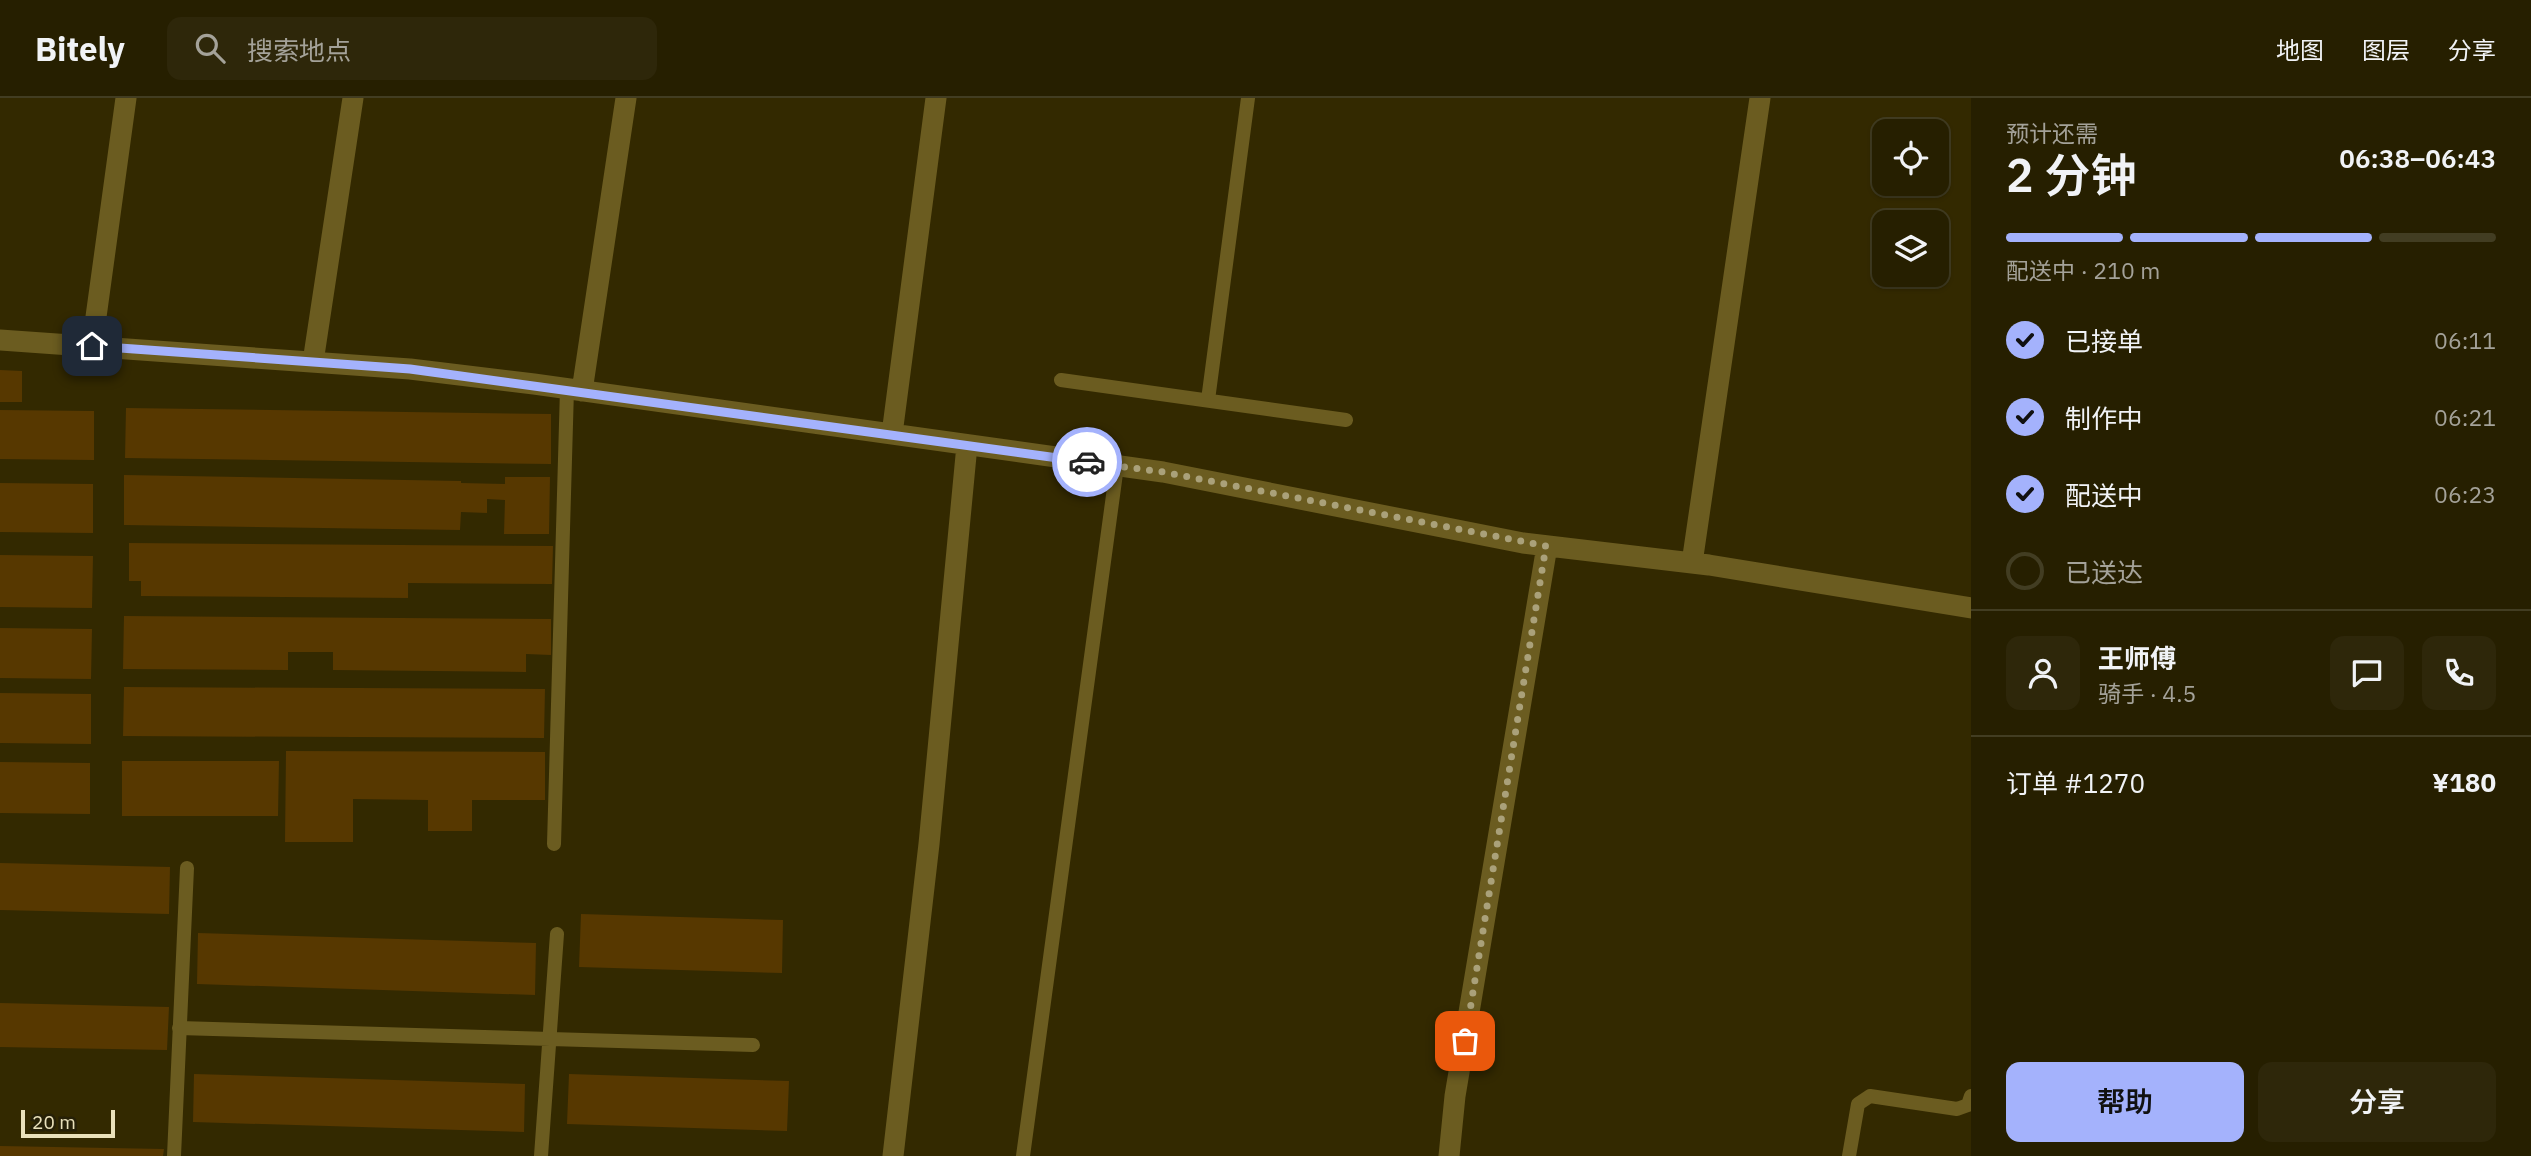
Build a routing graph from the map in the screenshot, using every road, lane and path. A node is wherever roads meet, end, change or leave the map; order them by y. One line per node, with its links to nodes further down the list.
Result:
1 (126, 98): 8 (street)
2 (353, 98): 9 (street)
3 (626, 98): 11 (street)
4 (936, 98): 14 (street)
5 (1248, 98): 12 (lane)
6 (1760, 98): 18 (street)
7 (0, 340): 8 (street)
8 (92, 346): 9 (street)
9 (313, 362): 11 (street)
10 (1061, 380): 12 (lane)
11 (575, 390): 14 (street); 20 (lane)
12 (1208, 400): 13 (lane)
13 (1346, 420)
14 (892, 434): 15 (street)
15 (967, 445): 16 (street); 29 (street)
16 (1117, 466): 17 (street); 30 (lane)
17 (1546, 546): 18 (street); 31 (street)
18 (1692, 563): 19 (street)
19 (1971, 608)
20 (554, 844)
21 (187, 868): 23 (lane)
22 (557, 934): 24 (lane)
23 (179, 1028): 24 (lane); 27 (lane)
24 (549, 1039): 25 (lane); 28 (lane)
25 (753, 1045)
26 (1971, 1096): 32 (lane)
27 (174, 1156)
28 (541, 1156)
29 (893, 1156)
30 (1023, 1156)
31 (1449, 1156)
32 (1849, 1156)

